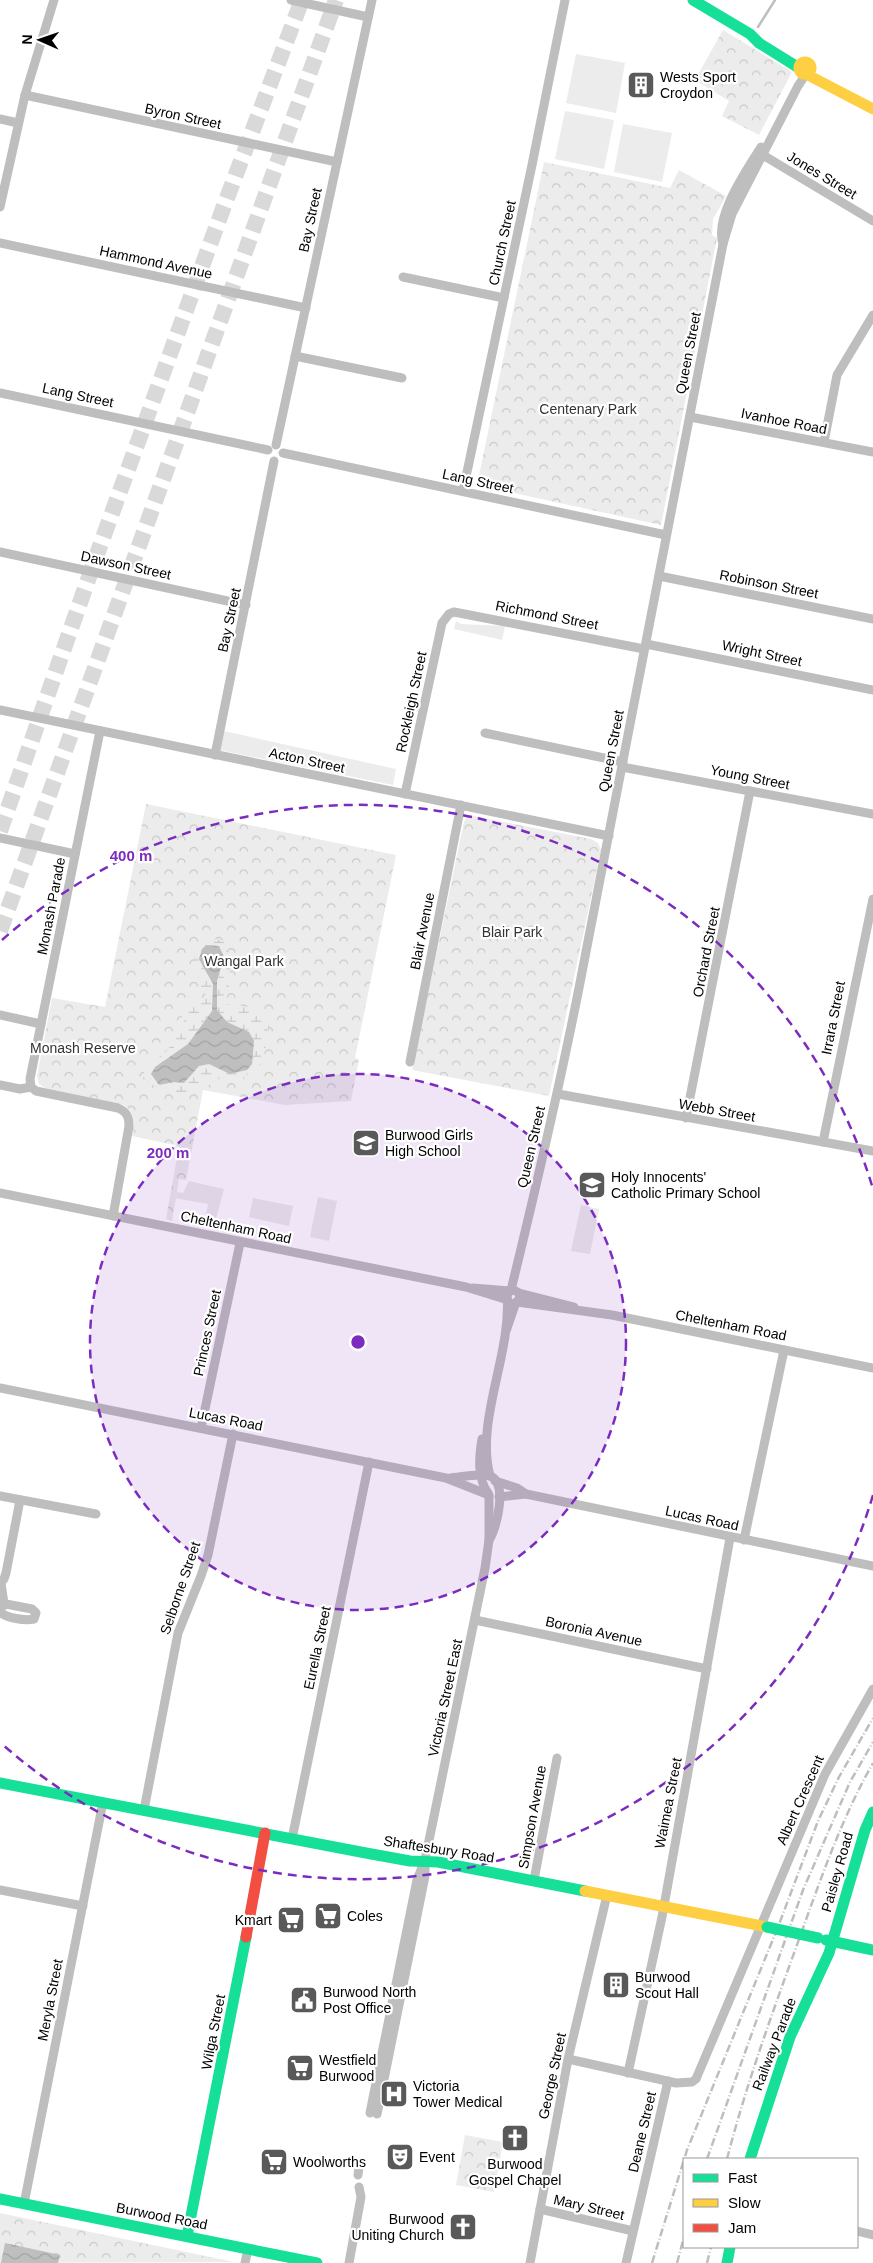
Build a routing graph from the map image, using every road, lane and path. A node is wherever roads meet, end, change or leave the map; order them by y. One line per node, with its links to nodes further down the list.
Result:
1 (54, 0): 8 (street)
2 (291, 0): 6 (street)
3 (372, 0): 6 (street, Bay Street)
4 (565, 0): 18 (street, Church Street)
5 (693, 0): 7 (main road)
6 (368, 17): 13 (street, Bay Street)
7 (804, 69): 9 (main road); 12 (street, Queen Street)
8 (25, 96): 11 (street); 13 (street, Byron Street)
9 (873, 109)
10 (0, 119): 11 (street)
11 (18, 123): 14 (street)
12 (760, 153): 15 (street, Jones Street); 24 (street, Queen Street)
13 (337, 162): 19 (street, Bay Street)
14 (0, 207)
15 (873, 221)
16 (0, 243): 19 (street, Hammond Avenue)
17 (403, 277): 18 (street)
18 (504, 298): 31 (street, Church Street)
19 (306, 308): 21 (street, Bay Street)
20 (873, 315): 25 (street)
21 (295, 356): 22 (street); 26 (street, Bay Street)
22 (402, 378)
23 (0, 392): 27 (street, Lang Street)
24 (690, 417): 25 (street, Ivanhoe Road); 32 (street, Queen Street)
25 (824, 442): 28 (street, Ivanhoe Road)
26 (276, 445): 27 (street); 29 (street)
27 (268, 450): 30 (street)
28 (873, 452)
29 (283, 453): 30 (street); 31 (street, Lang Street)
30 (274, 461): 35 (street, Bay Street)
31 (464, 492): 32 (street, Lang Street)
32 (666, 535): 34 (street, Queen Street)
33 (0, 552): 35 (street, Dawson Street)
34 (659, 576): 37 (street, Robinson Street); 38 (street, Queen Street)
35 (246, 605): 43 (street, Bay Street)
36 (445, 617): 38 (street, Richmond Street); 46 (street, Rockleigh Street)
37 (873, 619)
38 (645, 647): 39 (street, Wright Street); 44 (street, Queen Street)
39 (873, 690)
40 (0, 710): 41 (street, Acton Street)
41 (100, 731): 43 (street, Acton Street); 51 (street, Monash Parade)
42 (485, 733): 44 (street, Young Street)
43 (215, 755): 46 (street, Acton Street)
44 (623, 764): 45 (street, Young Street); 49 (street, Queen Street)
45 (750, 792): 48 (street, Young Street); 59 (street, Orchard Street)
46 (405, 794): 47 (street, Acton Street)
47 (461, 805): 49 (street, Acton Street); 55 (street, Blair Avenue)
48 (873, 814)
49 (609, 836): 58 (street, Queen Street)
50 (0, 838): 51 (street)
51 (75, 854): 54 (street, Monash Parade)
52 (873, 899): 60 (street, Irrara Street)
53 (0, 1015): 54 (street)
54 (41, 1024): 57 (street, Monash Parade)
55 (410, 1062)
56 (0, 1085): 57 (street)
57 (31, 1088): 63 (street)
58 (558, 1094): 59 (street, Webb Street); 65 (street, Queen Street)
59 (686, 1118): 60 (street, Webb Street)
60 (823, 1142): 61 (street, Webb Street)
61 (873, 1151)
62 (0, 1192): 63 (street, Cheltenham Road)
63 (113, 1216): 64 (street, Cheltenham Road)
64 (240, 1243): 65 (street, Cheltenham Road); 69 (street, Princes Street)
65 (513, 1296): 66 (street, Cheltenham Road); 73 (street, Queen Street)
66 (784, 1350): 67 (street, Cheltenham Road); 80 (street)
67 (873, 1368)
68 (0, 1388): 69 (street, Lucas Road)
69 (201, 1428): 70 (street, Lucas Road)
70 (233, 1434): 71 (street, Lucas Road); 90 (street, Selborne Street)
71 (369, 1462): 72 (street, Lucas Road); 93 (street, Eurella Street)
72 (446, 1478): 73 (street, Lucas Road); 76 (street, Lucas Road)
73 (487, 1478): 74 (street, Lucas Road); 76 (street); 76 (street)
74 (526, 1494): 76 (street, Lucas Road); 79 (street, Lucas Road)
75 (0, 1496): 77 (street)
76 (494, 1496): 84 (street, Victoria Street East)
77 (20, 1500): 78 (street); 82 (street)
78 (96, 1514)
79 (730, 1538): 80 (street, Lucas Road); 85 (street, Waimea Street)
80 (744, 1540): 81 (street, Lucas Road)
81 (873, 1566)
82 (0, 1583): 83 (street)
83 (1, 1608)
84 (475, 1620): 85 (street, Boronia Avenue); 94 (street, Victoria Street East)
85 (707, 1669): 99 (street, Waimea Street)
86 (873, 1689): 100 (street, Albert Crescent)
87 (557, 1758): 95 (street, Simpson Avenue)
88 (0, 1783): 89 (main road, Shaftesbury Road)
89 (103, 1802): 90 (main road, Shaftesbury Road); 98 (street, Meryla Street)
90 (144, 1810): 92 (main road, Shaftesbury Road)
91 (873, 1812): 101 (main road, Paisley Road)
92 (265, 1833): 93 (main road, Shaftesbury Road); 115 (main road, Wilga Street)
93 (292, 1840): 94 (main road, Shaftesbury Road)
94 (425, 1860): 95 (main road, Shaftesbury Road); 106 (street, Victoria Street East)
95 (534, 1880): 97 (main road, Shaftesbury Road)
96 (0, 1890): 98 (street)
97 (607, 1895): 99 (main road, Shaftesbury Road); 103 (street, George Street)
98 (82, 1906): 110 (street, Meryla Street)
99 (664, 1906): 100 (main road, Shaftesbury Road); 104 (street, Waimea Street)
100 (764, 1927): 101 (main road, Shaftesbury Road, bridge); 105 (street, Deane Street)
101 (833, 1942): 102 (main road, Shaftesbury Road); 107 (main road, Railway Parade)
102 (873, 1950)
103 (568, 2060): 104 (street); 111 (street, George Street)
104 (628, 2072): 105 (street)
105 (668, 2081): 112 (street, Deane Street)
106 (373, 2114)
107 (750, 2158)
108 (359, 2187): 120 (street)
109 (0, 2199): 110 (main road, Burwood Road)
110 (24, 2204): 115 (main road, Burwood Road)
111 (540, 2210): 112 (street, Mary Street); 121 (street, George Street)
112 (633, 2231): 122 (street, Deane Street)
113 (858, 2231): 114 (street)
114 (873, 2234)
115 (187, 2236): 117 (main road, Burwood Road)
116 (730, 2248): 123 (main road)
117 (248, 2249): 118 (street); 119 (main road, Burwood Road)
118 (245, 2263)
119 (317, 2263)
120 (350, 2263)
121 (530, 2263)
122 (626, 2263)
123 (727, 2263)

